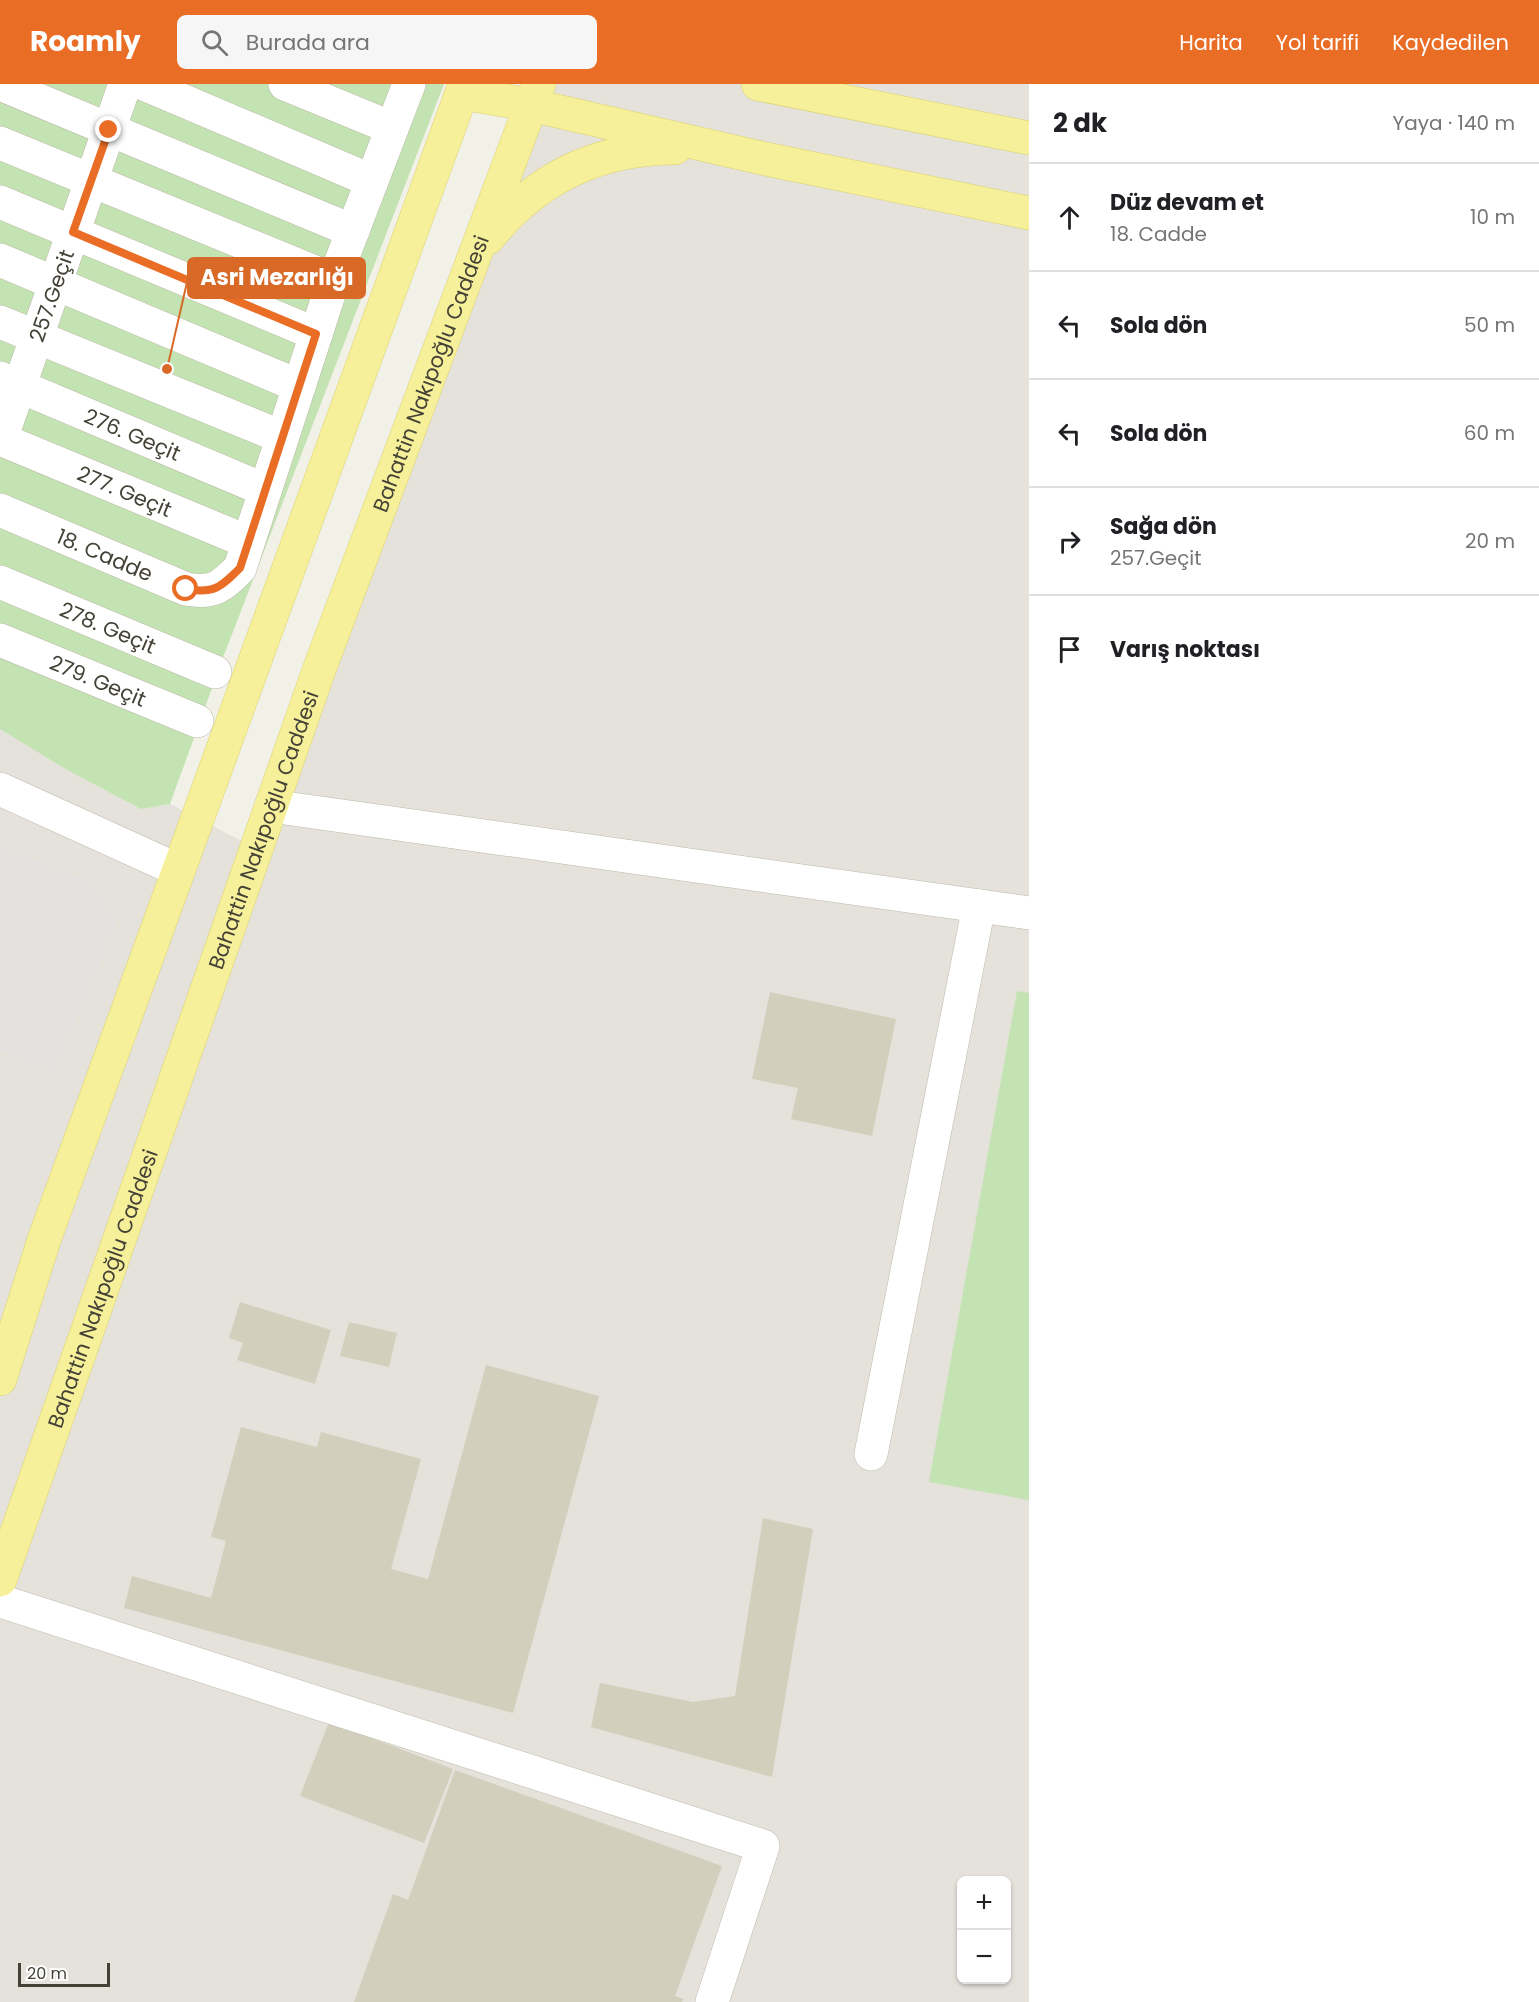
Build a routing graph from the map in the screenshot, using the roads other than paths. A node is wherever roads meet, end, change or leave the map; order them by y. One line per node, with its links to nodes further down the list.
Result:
1 (0, 84): 10 (street)
2 (125, 84): 10 (street, 257.Geçit)
3 (144, 84): 14 (street)
4 (285, 84): 9 (street)
5 (409, 84): 9 (street)
6 (763, 85): 11 (main road)
7 (464, 88): 8 (main road); 40 (main road)
8 (535, 94): 13 (main road); 20 (main road, Bahattin Nakıpoğlu Caddesi)
9 (392, 128): 14 (street)
10 (109, 130): 15 (street, 257.Geçit); 18 (street)
11 (1029, 138)
12 (0, 143): 15 (street)
13 (757, 157): 17 (main road); 20 (main road)
14 (372, 180): 18 (street)
15 (91, 181): 19 (street, 257.Geçit); 22 (street)
16 (0, 202): 19 (street)
17 (1029, 213)
18 (353, 231): 22 (street)
19 (73, 232): 23 (street, 257.Geçit); 25 (street)
20 (476, 253): 39 (main road, Bahattin Nakıpoğlu Caddesi)
21 (0, 260): 23 (street)
22 (334, 280): 25 (street)
23 (56, 283): 26 (street, 257.Geçit); 28 (street)
24 (0, 322): 26 (street)
25 (316, 334): 28 (street)
26 (37, 337): 27 (street, 257.Geçit); 29 (street)
27 (10, 382): 30 (street, 257.Geçit); 31 (street, 276. Geçit)
28 (299, 386): 29 (street)
29 (282, 437): 31 (street)
30 (1, 439): 33 (street, 277. Geçit)
31 (265, 490): 33 (street)
32 (0, 510): 33 (street, 18. Cadde)
33 (244, 555)
34 (0, 582): 36 (street, 278. Geçit)
35 (0, 640): 37 (street, 279. Geçit)
36 (215, 672)
37 (197, 722)
38 (0, 789): 40 (street)
39 (271, 806): 41 (street); 45 (main road, Bahattin Nakıpoğlu Caddesi)
40 (178, 870): 43 (main road)
41 (980, 906): 42 (street); 44 (street)
42 (1029, 913)
43 (0, 1378)
44 (871, 1454)
45 (0, 1580)
46 (0, 1601): 47 (street)
47 (712, 2002)

